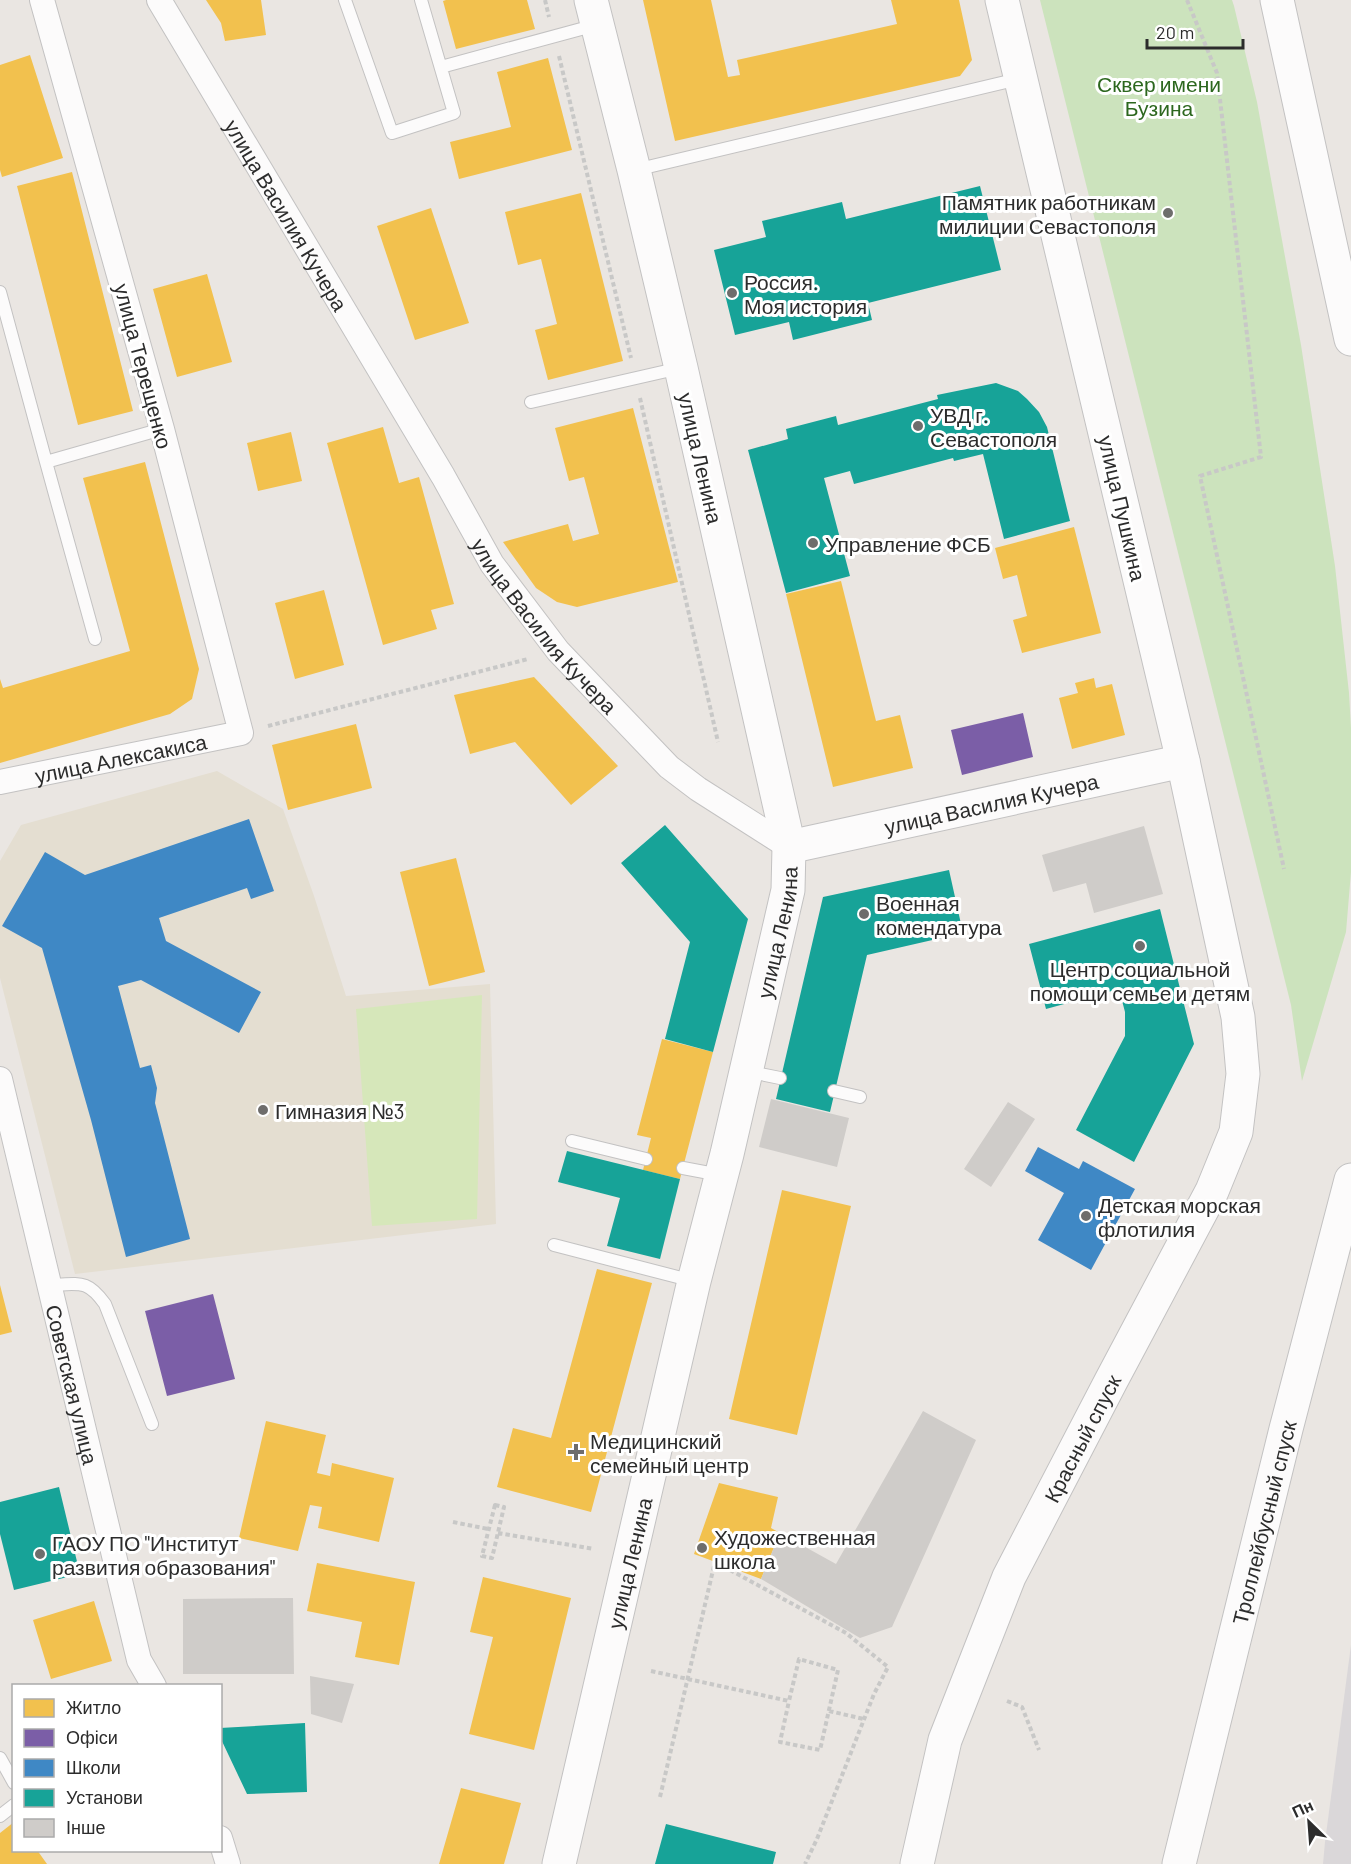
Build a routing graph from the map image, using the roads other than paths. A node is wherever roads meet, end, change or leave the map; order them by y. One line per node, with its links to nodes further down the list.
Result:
1 (42, 0): 15 (street, улица Терещенко)
2 (159, 0): 21 (street, улица Василия Кучера)
3 (345, 0): 8 (lane)
4 (421, 0): 8 (lane)
5 (1002, 0): 9 (main road, улица Пушкина)
6 (1277, 0): 12 (main road)
7 (594, 12): 8 (lane); 10 (main road, улица Ленина)
8 (441, 67)
9 (1020, 79): 10 (lane); 19 (main road, улица Пушкина)
10 (634, 170): 13 (main road, улица Ленина)
11 (0, 292): 16 (lane)
12 (1351, 339)
13 (681, 368): 14 (lane); 21 (main road, улица Ленина)
14 (531, 402)
15 (162, 429): 16 (lane); 18 (street, улица Терещенко)
16 (46, 462): 17 (lane)
17 (95, 639)
18 (241, 733): 20 (street, улица Алексакиса)
19 (1183, 761): 21 (main road, улица Василия Кучера); 22 (main road, улица Пушкина)
20 (0, 782)
21 (789, 847): 23 (main road, улица Ленина)
22 (1238, 1017): 45 (main road, Красный спуск)
23 (745, 1070): 24 (lane); 30 (main road, улица Ленина)
24 (780, 1078)
25 (0, 1079): 35 (street, Советская улица)
26 (834, 1091): 27 (lane)
27 (860, 1097)
28 (572, 1141): 29 (lane)
29 (646, 1159)
30 (724, 1165): 31 (lane); 34 (main road, улица Ленина)
31 (683, 1168)
32 (1351, 1180): 46 (main road, Троллейбусный спуск)
33 (554, 1245): 34 (lane)
34 (694, 1281): 44 (main road, улица Ленина)
35 (50, 1285): 36 (lane); 37 (street, Советская улица)
36 (152, 1424)
37 (153, 1684)
38 (0, 1758): 39 (lane)
39 (12, 1779)
40 (12, 1807): 41 (lane)
41 (0, 1816)
42 (222, 1844): 43 (street)
43 (228, 1864)
44 (559, 1864)
45 (917, 1864)
46 (1179, 1864)

